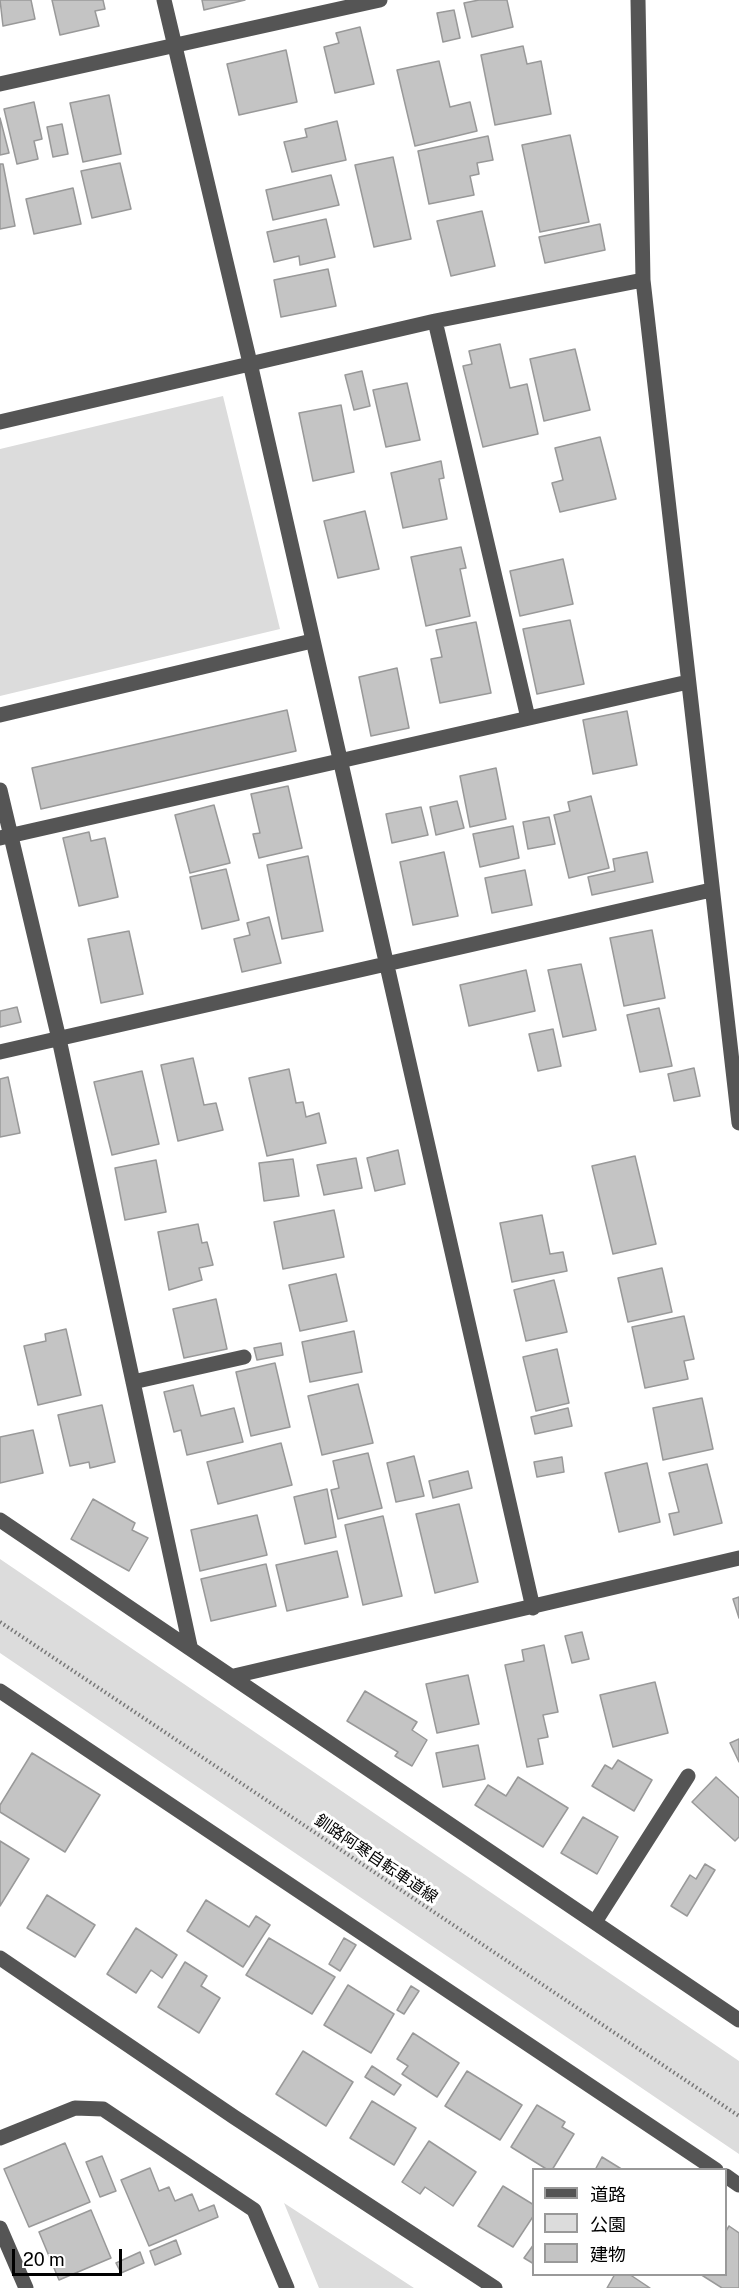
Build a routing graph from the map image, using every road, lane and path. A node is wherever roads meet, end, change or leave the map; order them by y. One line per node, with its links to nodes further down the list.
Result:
1 (164, 0): 4 (street)
2 (380, 0): 4 (street)
3 (638, 0): 6 (street)
4 (175, 47): 5 (street); 8 (street)
5 (0, 84)
6 (643, 280): 7 (street); 11 (street)
7 (435, 321): 8 (street); 13 (street)
8 (250, 363): 9 (street); 10 (street)
9 (0, 422)
10 (312, 641): 12 (street); 14 (street)
11 (688, 682): 13 (street); 17 (street)
12 (0, 714)
13 (528, 718): 14 (street)
14 (339, 761): 16 (street); 18 (street)
15 (0, 790): 16 (street)
16 (5, 837): 19 (street)
17 (711, 890): 18 (street); 21 (street)
18 (387, 964): 19 (street); 26 (street)
19 (59, 1038): 20 (street); 23 (street)
20 (0, 1052)
21 (739, 1122)
22 (244, 1357): 23 (street)
23 (133, 1382): 28 (street)
24 (0, 1520): 28 (street)
25 (739, 1558): 26 (street)
26 (533, 1608): 29 (street)
27 (0, 1622): 35 (path, 釧路阿寒自転車道線)
28 (190, 1646): 29 (street)
29 (234, 1676): 32 (street)
30 (0, 1691): 37 (street)
31 (688, 1776): 32 (street)
32 (595, 1922): 34 (street)
33 (0, 1958): 41 (street)
34 (739, 2020)
35 (739, 2116)
36 (0, 2138): 40 (street)
37 (715, 2168)
38 (0, 2228): 39 (street)
39 (26, 2288)
40 (287, 2288)
41 (495, 2288)

